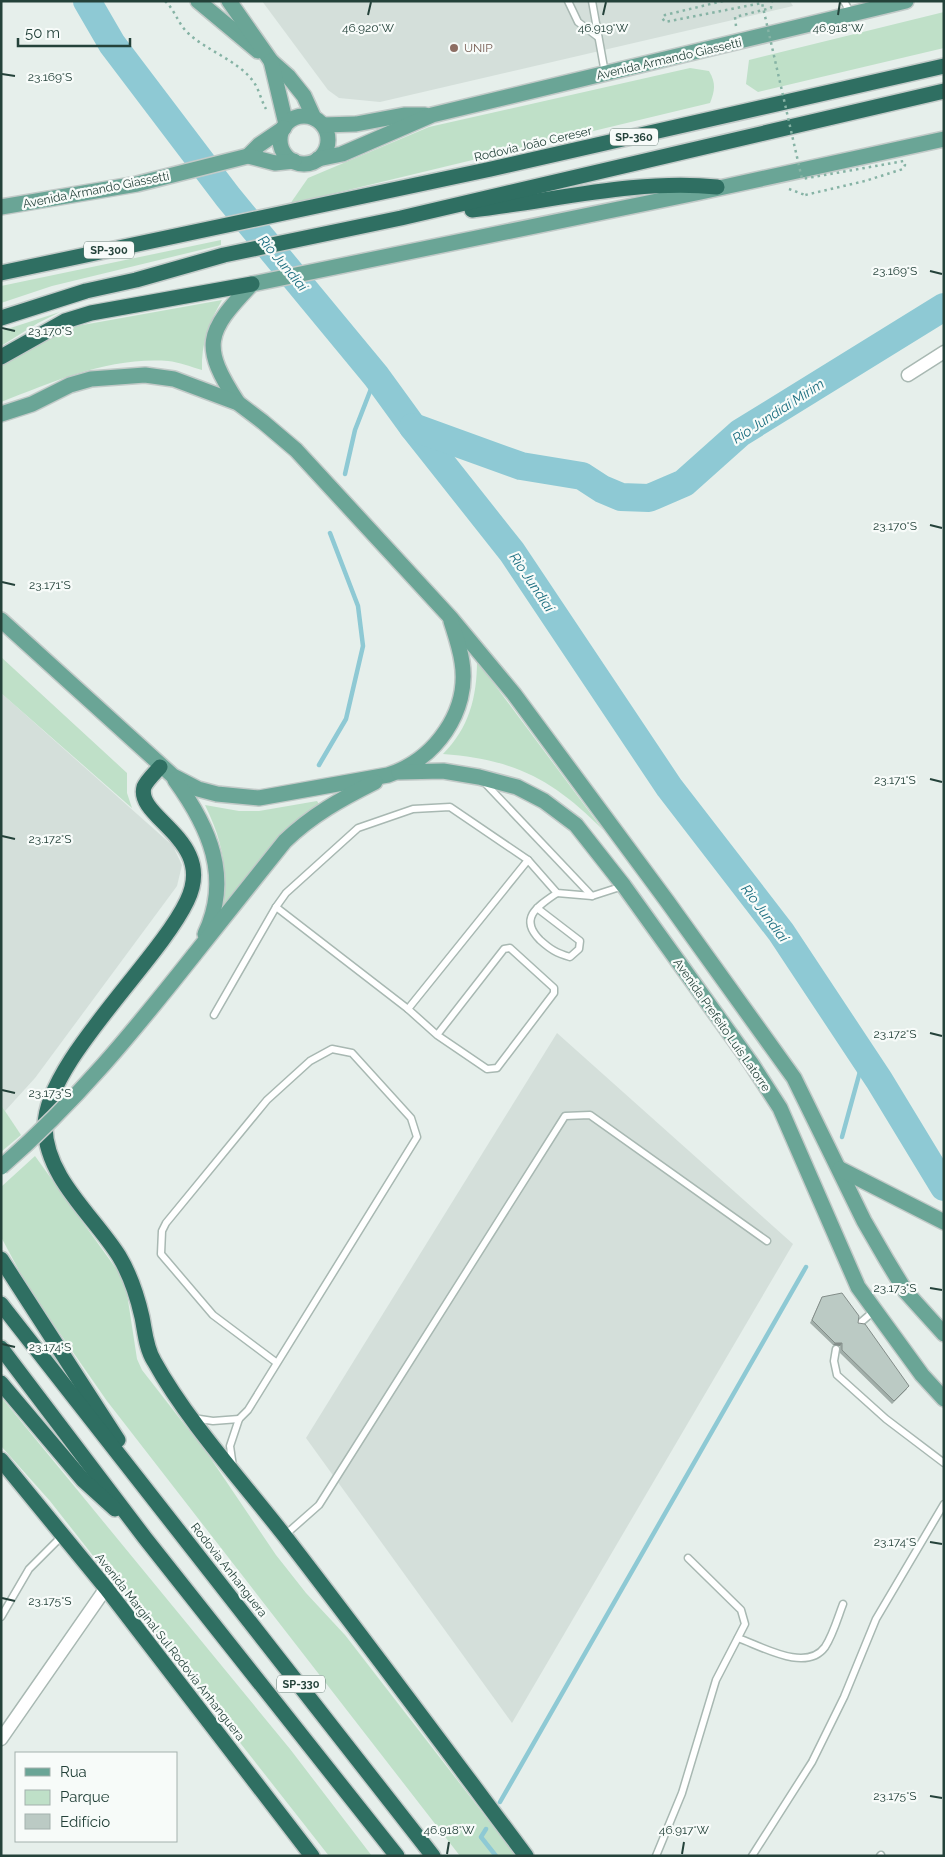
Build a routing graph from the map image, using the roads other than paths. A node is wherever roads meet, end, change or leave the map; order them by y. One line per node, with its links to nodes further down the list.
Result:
1 (198, 1): 9 (main road)
2 (229, 1): 9 (main road)
3 (568, 1): 8 (lane)
4 (592, 1): 8 (lane)
5 (906, 1): 6 (main road, Avenida Armando Giassetti)
6 (874, 4): 7 (main road, Avenida Armando Giassetti)
7 (848, 8): 11 (main road, Avenida Armando Giassetti)
8 (598, 37): 11 (lane)
9 (271, 61): 14 (main road); 15 (main road)
10 (944, 66): 23 (highway, Rodovia João Cereser / SP-360)
11 (605, 75): 13 (main road, Avenida Armando Giassetti)
12 (944, 91): 22 (highway, SP-360)
13 (432, 115): 14 (main road, Avenida Armando Giassetti); 18 (main road, Avenida Armando Giassetti)
14 (318, 121): 15 (main road); 18 (main road)
15 (282, 128): 17 (main road, Avenida Armando Giassetti); 19 (main road)
16 (944, 138): 20 (main road)
17 (245, 157): 19 (main road, Avenida Armando Giassetti); 21 (main road, Avenida Armando Giassetti)
18 (318, 159): 19 (main road)
19 (294, 161)
20 (717, 187): 22 (highway); 25 (main road)
21 (1, 207)
22 (401, 218): 26 (highway, SP-360)
23 (216, 228): 24 (highway, SP-300)
24 (1, 273)
25 (252, 284): 27 (highway); 30 (main road)
26 (1, 318)
27 (1, 357)
28 (942, 357): 29 (street)
29 (908, 375)
30 (238, 403): 31 (main road); 34 (main road)
31 (32, 404): 32 (main road); 33 (main road)
32 (1, 414)
33 (1, 423)
34 (450, 617): 37 (main road); 50 (main road)
35 (1, 620): 36 (main road)
36 (166, 772): 37 (main road, Avenida Prefeito Luís Latorre); 45 (main road); 65 (highway)
37 (394, 773): 38 (main road, Avenida Prefeito Luís Latorre); 45 (main road)
38 (479, 778): 40 (main road, Avenida Prefeito Luís Latorre); 42 (lane)
39 (528, 860): 41 (lane); 43 (lane); 46 (lane)
40 (624, 886): 42 (lane); 55 (main road, Avenida Prefeito Luís Latorre)
41 (558, 893): 42 (lane); 44 (lane)
42 (592, 896)
43 (276, 907): 46 (lane); 47 (lane)
44 (537, 908): 44 (lane)
45 (194, 955): 49 (main road, bridge)
46 (408, 1009): 48 (lane)
47 (214, 1015)
48 (437, 1035): 48 (lane)
49 (1, 1167)
50 (840, 1169): 51 (main road); 57 (main road)
51 (944, 1222)
52 (767, 1241): 73 (lane)
53 (1, 1260): 71 (highway)
54 (1, 1304): 71 (highway, Rodovia Anhanguera / SP-330)
55 (875, 1310): 56 (lane); 58 (main road, Avenida Prefeito Luís Latorre)
56 (860, 1323)
57 (944, 1334)
58 (900, 1343): 63 (main road); 64 (main road, Avenida Prefeito Luís Latorre)
59 (1, 1348): 74 (highway, SP-330)
60 (836, 1349): 68 (lane)
61 (277, 1363): 61 (lane); 66 (lane)
62 (1, 1383): 74 (highway)
63 (944, 1386)
64 (944, 1399)
65 (192, 1418): 66 (lane); 69 (highway)
66 (239, 1419): 69 (lane)
67 (1, 1460): 72 (highway, Avenida Marginal Sul Rodovia Anhanguera)
68 (944, 1463)
69 (234, 1472): 73 (highway)
70 (944, 1504): 86 (lane)
71 (166, 1514): 83 (highway, Rodovia Anhanguera / SP-330)
72 (63, 1535): 76 (highway, Avenida Marginal Sul Rodovia Anhanguera); 78 (lane)
73 (284, 1535): 84 (highway)
74 (145, 1538): 82 (highway, SP-330)
75 (688, 1558): 79 (lane)
76 (106, 1588): 80 (street); 81 (highway, Avenida Marginal Sul Rodovia Anhanguera)
77 (843, 1604): 79 (lane)
78 (1, 1617)
79 (738, 1638): 85 (lane)
80 (1, 1739)
81 (312, 1856)
82 (398, 1856)
83 (433, 1856)
84 (526, 1856)
85 (656, 1856)
86 (752, 1856)

